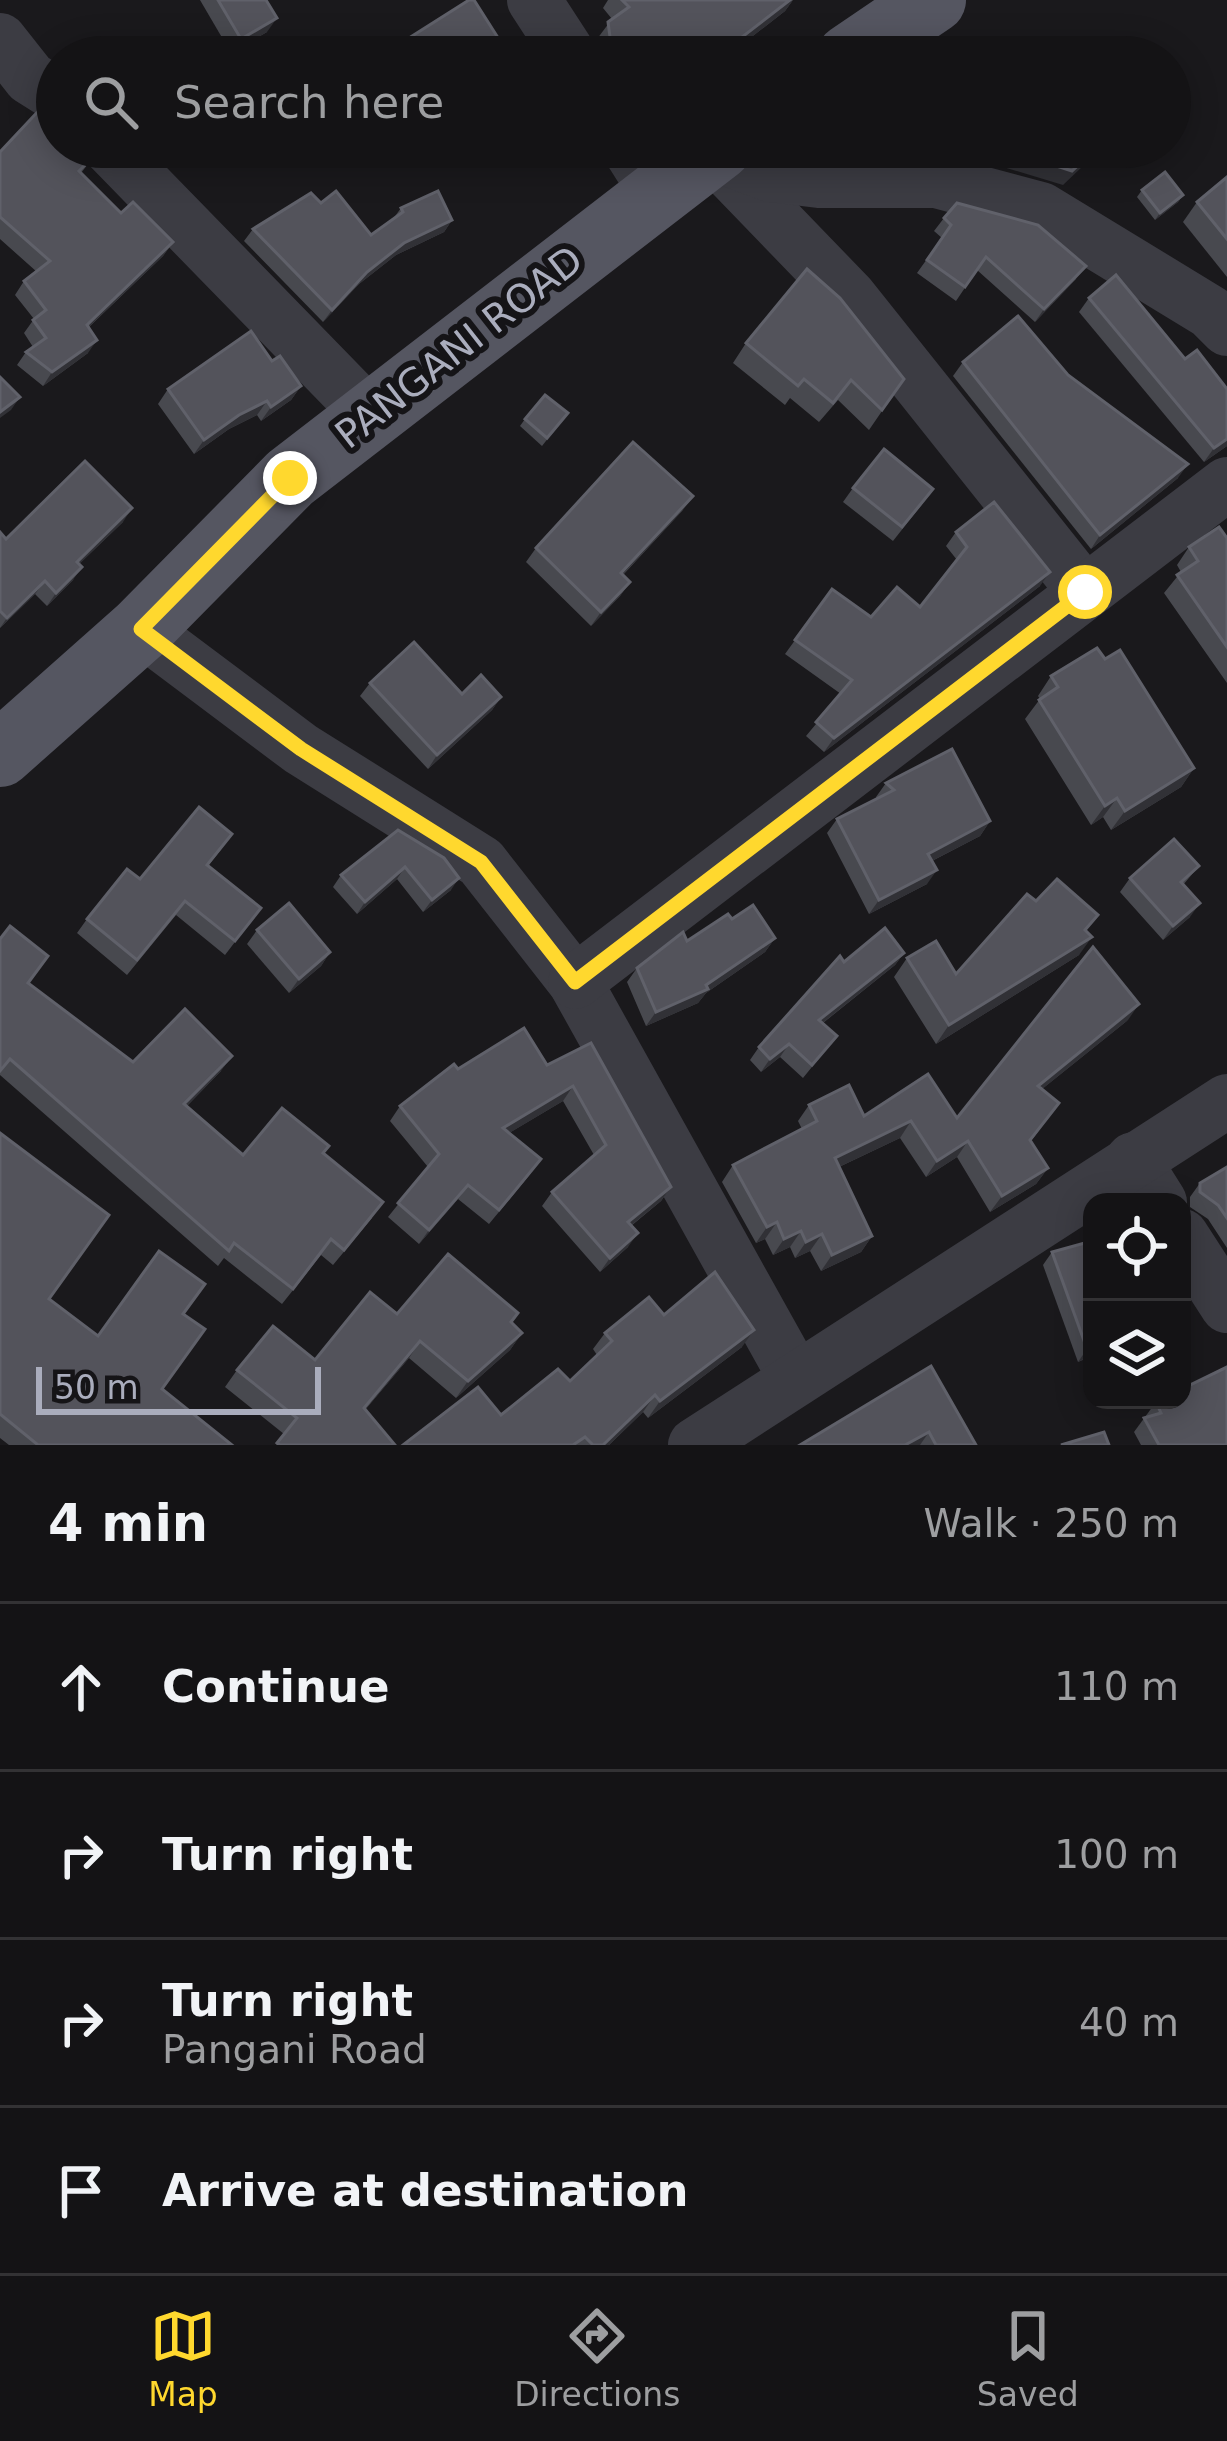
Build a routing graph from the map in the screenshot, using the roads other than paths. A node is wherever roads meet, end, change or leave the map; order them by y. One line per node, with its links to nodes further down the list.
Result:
1 (534, 0): 3 (street)
2 (933, 0): 4 (main road)
3 (557, 36)
4 (880, 36)
5 (0, 40): 6 (street)
6 (36, 82)
7 (129, 168): 12 (street)
8 (732, 168): 14 (street)
9 (755, 168): 11 (street)
10 (643, 170): 12 (main road, PANGANI ROAD)
11 (1227, 329)
12 (371, 416): 15 (main road, PANGANI ROAD)
13 (1227, 484): 14 (street)
14 (1085, 592): 17 (street)
15 (141, 629): 16 (main road, PANGANI ROAD); 17 (street)
16 (0, 754)
17 (575, 982): 22 (street)
18 (1227, 1101): 19 (street)
19 (1146, 1181): 22 (street)
20 (1191, 1250): 21 (street)
21 (1227, 1306)
22 (796, 1379): 23 (street)
23 (695, 1445)

